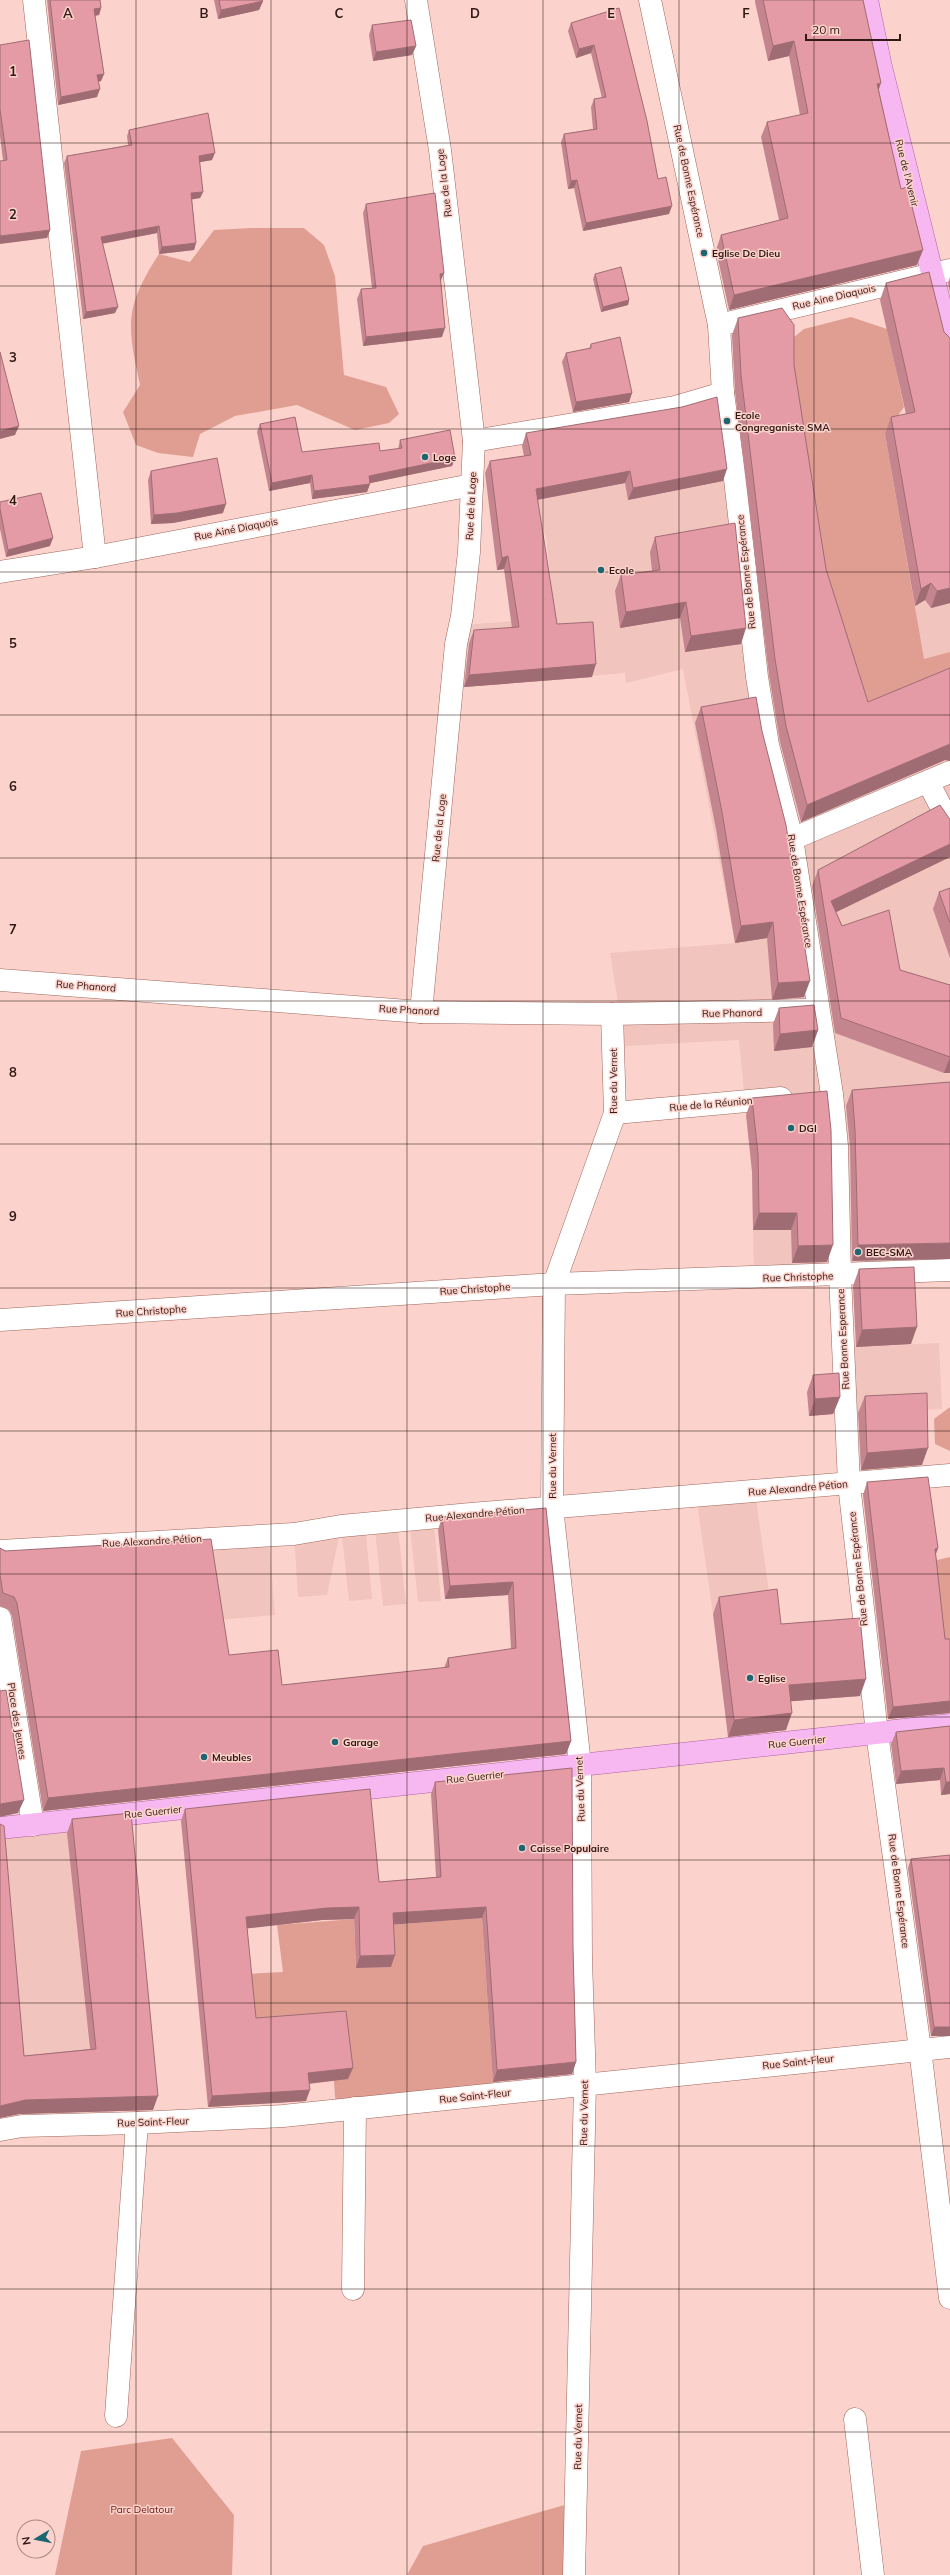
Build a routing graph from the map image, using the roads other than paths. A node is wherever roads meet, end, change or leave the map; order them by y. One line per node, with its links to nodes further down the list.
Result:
1 (34, 0): 11 (street)
2 (416, 0): 9 (street, Rue de la Loge)
3 (650, 0): 6 (street, Rue de Bonne Espérance)
4 (867, 0): 5 (main road, Rue de l'Avenir)
5 (941, 272): 6 (street, Rue Aine Diaquois); 7 (main road, Rue de l'Avenir)
6 (719, 325): 8 (street, Rue de Bonne Espérance)
7 (950, 345)
8 (723, 393): 9 (street); 16 (street, Rue de Bonne Espérance)
9 (474, 441): 10 (street, Rue de la Loge)
10 (472, 485): 11 (street, Rue Ainé Diaquois); 19 (street, Rue de la Loge)
11 (95, 557): 12 (street, Rue Ainé Diaquois)
12 (0, 572)
13 (950, 772): 14 (street)
14 (928, 782): 15 (street); 16 (street)
15 (950, 824)
16 (792, 839): 18 (street, Rue de Bonne Espérance)
17 (0, 980): 19 (street, Rue Phanord)
18 (818, 1009): 20 (street, Rue Phanord); 22 (street, Rue de Bonne Espérance)
19 (421, 1012): 20 (street, Rue Phanord)
20 (612, 1014): 23 (street, Rue du Vernet)
21 (853, 1092): 22 (street, Rue de la Réunion)
22 (832, 1094): 23 (street, Rue de la Réunion); 24 (street, Rue de Bonne Espérance)
23 (615, 1112): 27 (street, Rue du Vernet)
24 (837, 1146): 26 (street, Rue Bonne Esperance)
25 (950, 1270): 26 (street, Rue Christophe)
26 (840, 1275): 27 (street, Rue Christophe); 30 (street, Rue Bonne Esperance)
27 (554, 1284): 28 (street, Rue Christophe); 31 (street, Rue du Vernet)
28 (0, 1320)
29 (950, 1475): 30 (street, Rue Alexandre Pétion)
30 (849, 1484): 31 (street, Rue Alexandre Pétion); 35 (street, Rue de Bonne Espérance)
31 (552, 1507): 32 (street, Rue Alexandre Pétion); 36 (street, Rue du Vernet)
32 (0, 1551)
33 (0, 1618): 37 (street, Place des Jeunes)
34 (950, 1725): 35 (main road, Rue Guerrier)
35 (877, 1733): 36 (main road, Rue Guerrier); 40 (street, Rue de Bonne Espérance)
36 (580, 1765): 37 (main road, Rue Guerrier); 41 (street, Rue du Vernet)
37 (33, 1825): 38 (main road, Rue Guerrier)
38 (0, 1828)
39 (950, 2047): 40 (street, Rue Saint-Fleur)
40 (920, 2049): 41 (street, Rue Saint-Fleur); 46 (street, Rue de Bonne Espérance)
41 (585, 2084): 42 (street, Rue Saint-Fleur); 49 (street, Rue du Vernet)
42 (355, 2108): 43 (street, Rue Saint-Fleur); 45 (street)
43 (137, 2124): 44 (street, Rue Saint-Fleur); 47 (street)
44 (0, 2130)
45 (353, 2289)
46 (950, 2298)
47 (116, 2416)
48 (855, 2419): 50 (street)
49 (574, 2575)
50 (873, 2575)

